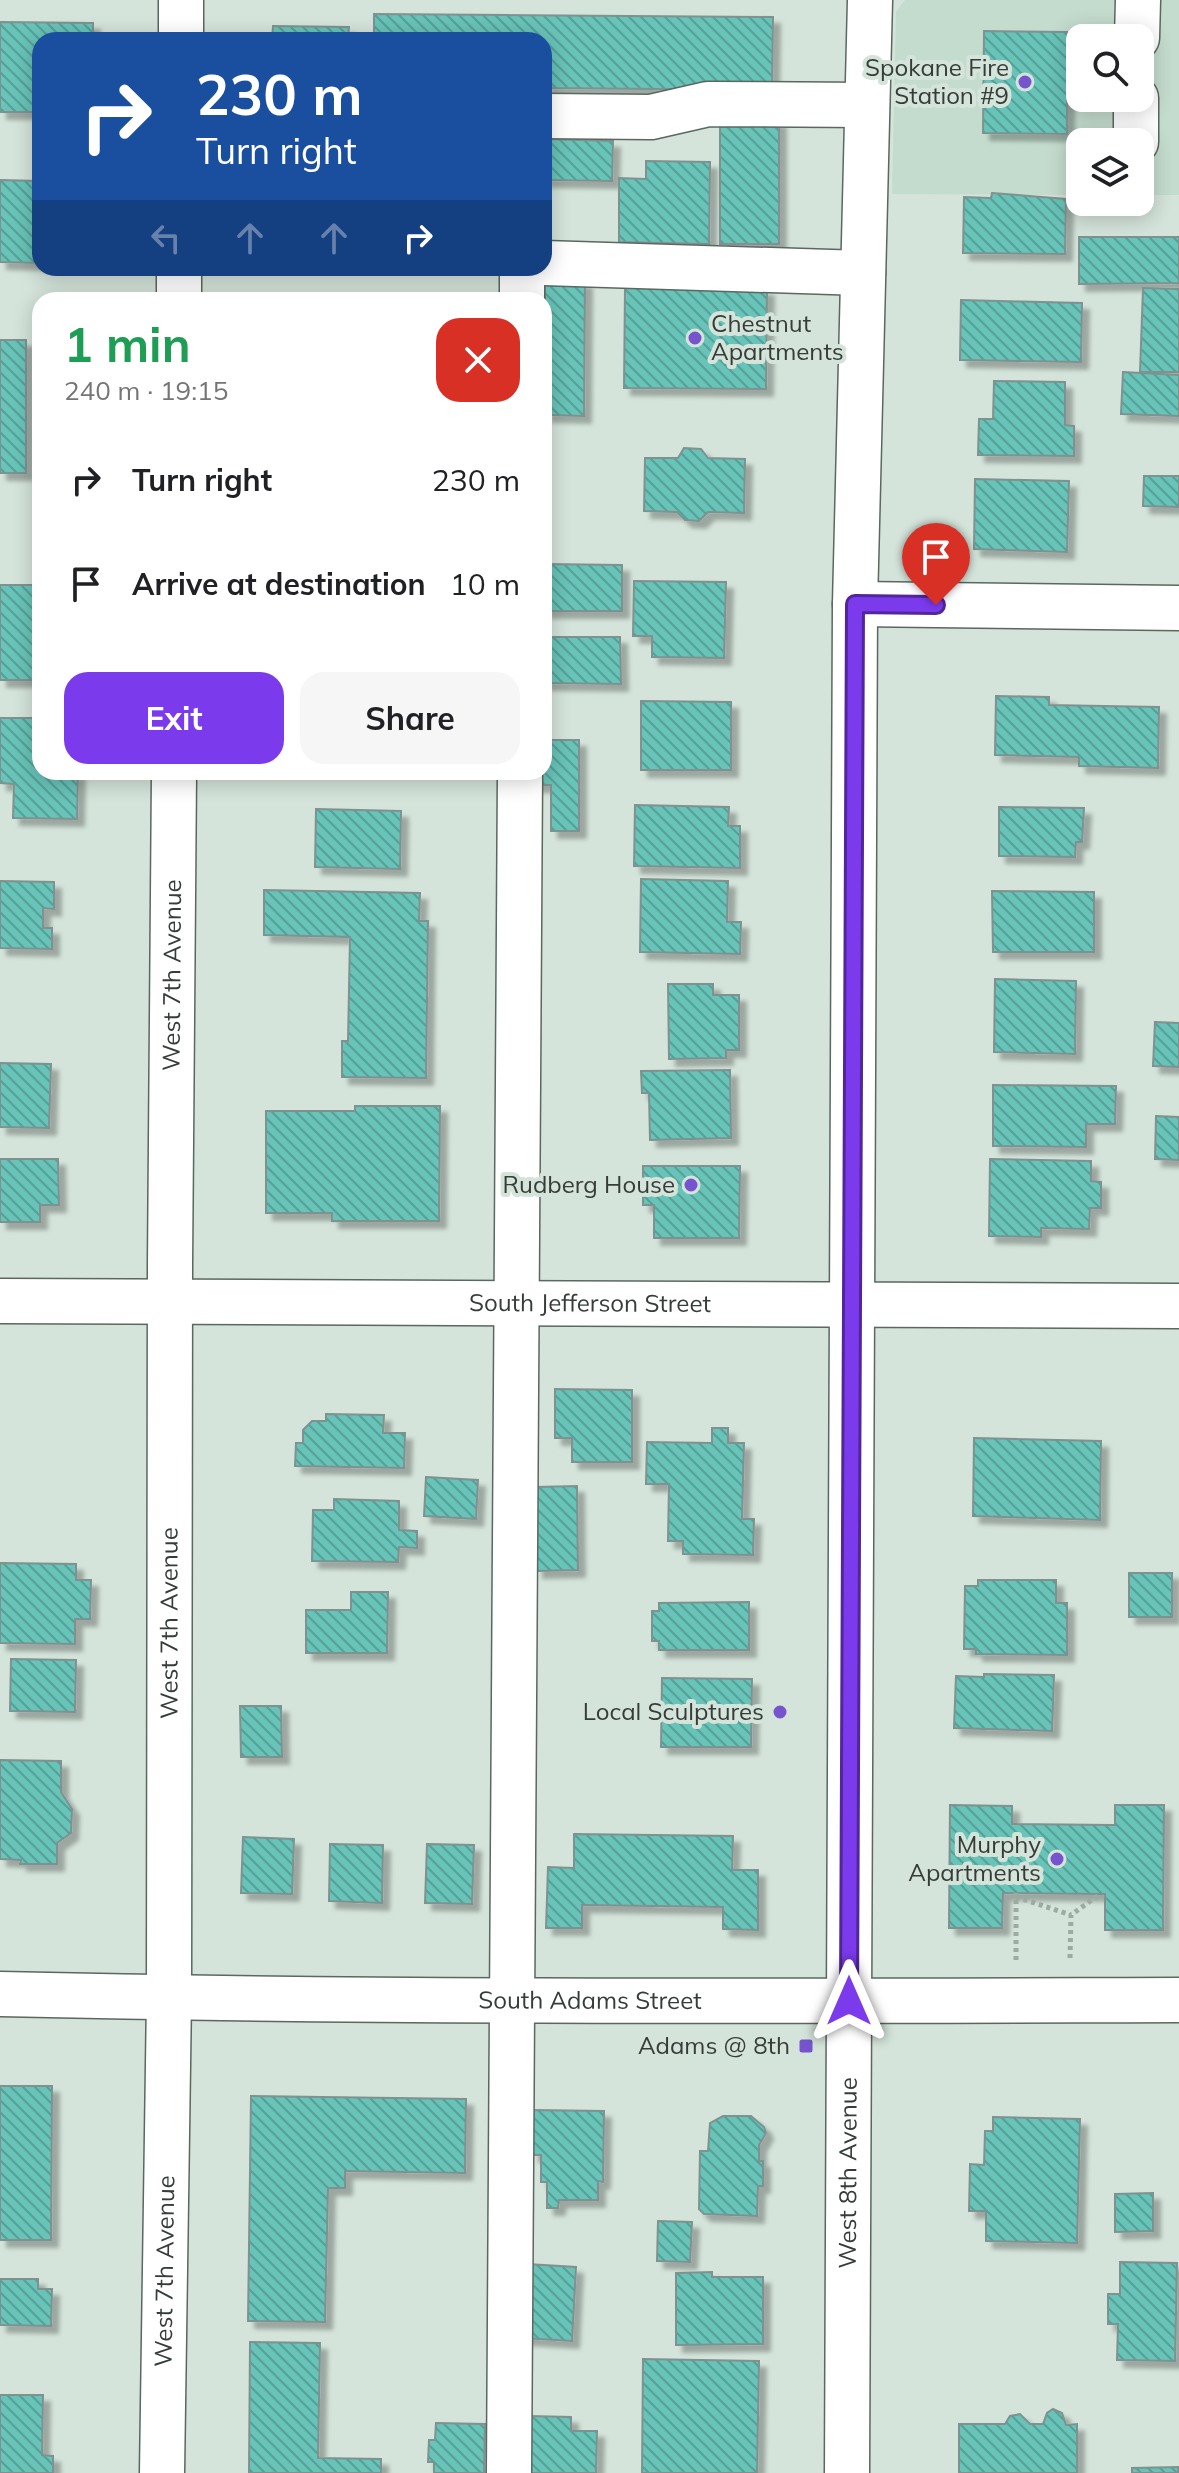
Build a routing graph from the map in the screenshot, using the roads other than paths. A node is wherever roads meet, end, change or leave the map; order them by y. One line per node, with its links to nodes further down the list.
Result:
1 (181, 0): 5 (street)
2 (870, 0): 6 (street, West 8th Avenue)
3 (1138, 0): 4 (street)
4 (1137, 24)
5 (181, 32)
6 (867, 105): 7 (street); 9 (street, West 8th Avenue)
7 (552, 116)
8 (552, 263): 9 (street)
9 (863, 273): 10 (street, West 8th Avenue)
10 (855, 604): 11 (street); 17 (street, West 8th Avenue)
11 (1179, 608)
12 (174, 780): 14 (street, West 7th Avenue)
13 (520, 780): 16 (street)
14 (170, 1300): 15 (street, South Jefferson Street); 16 (street, South Jefferson Street); 20 (street, West 7th Avenue)
15 (0, 1301)
16 (518, 1302): 17 (street, South Jefferson Street); 21 (street)
17 (851, 1304): 18 (street, South Jefferson Street); 23 (street, West 8th Avenue)
18 (1179, 1306)
19 (0, 1994): 20 (street, South Adams Street)
20 (169, 1997): 21 (street, South Adams Street); 24 (street, West 7th Avenue)
21 (513, 1999): 23 (street, South Adams Street); 25 (street)
22 (1179, 2000): 23 (street, South Adams Street)
23 (849, 2001): 26 (street, West 8th Avenue)
24 (162, 2473)
25 (509, 2473)
26 (847, 2473)

